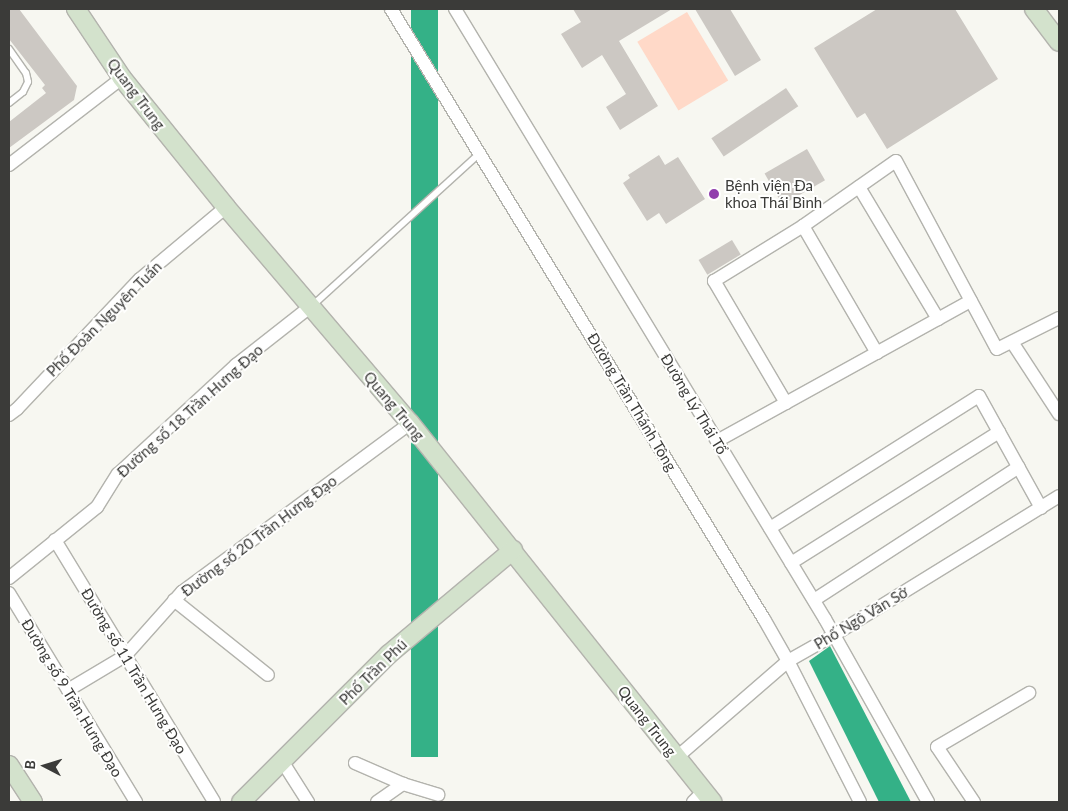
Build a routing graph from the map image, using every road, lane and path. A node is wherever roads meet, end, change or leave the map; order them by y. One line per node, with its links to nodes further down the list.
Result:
1 (76, 9): 7 (main road, Quang Trung)
2 (390, 9): 9 (street, Đường Trần Thánh Tông)
3 (455, 9): 25 (street, Đường Lý Thái Tổ)
4 (1034, 9): 5 (main road)
5 (1059, 42)
6 (9, 49): 8 (lane)
7 (122, 78): 10 (street); 12 (main road, Quang Trung)
8 (9, 103)
9 (480, 153): 15 (lane); 39 (street, Đường Trần Thánh Tông)
10 (9, 165)
11 (859, 188): 13 (street); 14 (street); 17 (street)
12 (226, 207): 15 (main road, Quang Trung); 22 (street, Phố Đoàn Nguyên Tuấn)
13 (803, 226): 19 (street); 20 (street)
14 (971, 301): 17 (street); 18 (street)
15 (310, 308): 23 (main road, Quang Trung); 30 (street, Đường số 18 Trần Hưng Đạo)
16 (1059, 318): 18 (street)
17 (938, 319): 19 (street)
18 (1012, 342): 21 (street)
19 (877, 353): 20 (street)
20 (786, 403): 25 (street)
21 (1059, 414)
22 (9, 415)
23 (410, 423): 31 (main road, Quang Trung); 35 (street, Đường số 20 Trần Hưng Đạo)
24 (999, 432): 26 (street); 29 (street); 32 (street)
25 (717, 441): 29 (street, Đường Lý Thái Tổ)
26 (1019, 467): 28 (street); 36 (street)
27 (1059, 496): 28 (street, Phố Ngô Văn Sở)
28 (1042, 508): 37 (street, Phố Ngô Văn Sở)
29 (770, 528): 32 (street, Đường Lý Thái Tổ)
30 (55, 540): 33 (street, Đường số 18 Trần Hưng Đạo); 38 (street, Đường số 11 Trần Hưng Đạo)
31 (513, 550): 43 (main road, Quang Trung); 44 (main road, Phố Trần Phú)
32 (791, 563): 36 (street, Đường Lý Thái Tổ)
33 (9, 578)
34 (9, 593): 41 (street, Đường số 9 Trần Hưng Đạo)
35 (174, 600): 38 (street, Đường số 20 Trần Hưng Đạo); 40 (street)
36 (814, 600): 37 (street, Đường Lý Thái Tổ)
37 (834, 635): 39 (street, Phố Ngô Văn Sở); 57 (street, Đường Lý Thái Tổ)
38 (125, 656): 41 (street, Đường số 20 Trần Hưng Đạo); 52 (street, Đường số 11 Trần Hưng Đạo)
39 (792, 658): 43 (street, Phố Ngô Văn Sở); 56 (street, Đường Trần Thánh Tông)
40 (268, 675)
41 (68, 690): 51 (street, Đường số 9 Trần Hưng Đạo)
42 (1029, 693): 58 (street)
43 (676, 758): 49 (main road, Quang Trung)
44 (282, 761): 53 (main road, Phố Trần Phú); 54 (street)
45 (355, 763): 47 (street)
46 (9, 764): 50 (main road)
47 (403, 784): 48 (street); 55 (street)
48 (438, 796)
49 (703, 799)
50 (33, 802)
51 (136, 802)
52 (214, 802)
53 (241, 802)
54 (308, 802)
55 (376, 802)
56 (860, 802)
57 (928, 802)
58 (974, 802)

